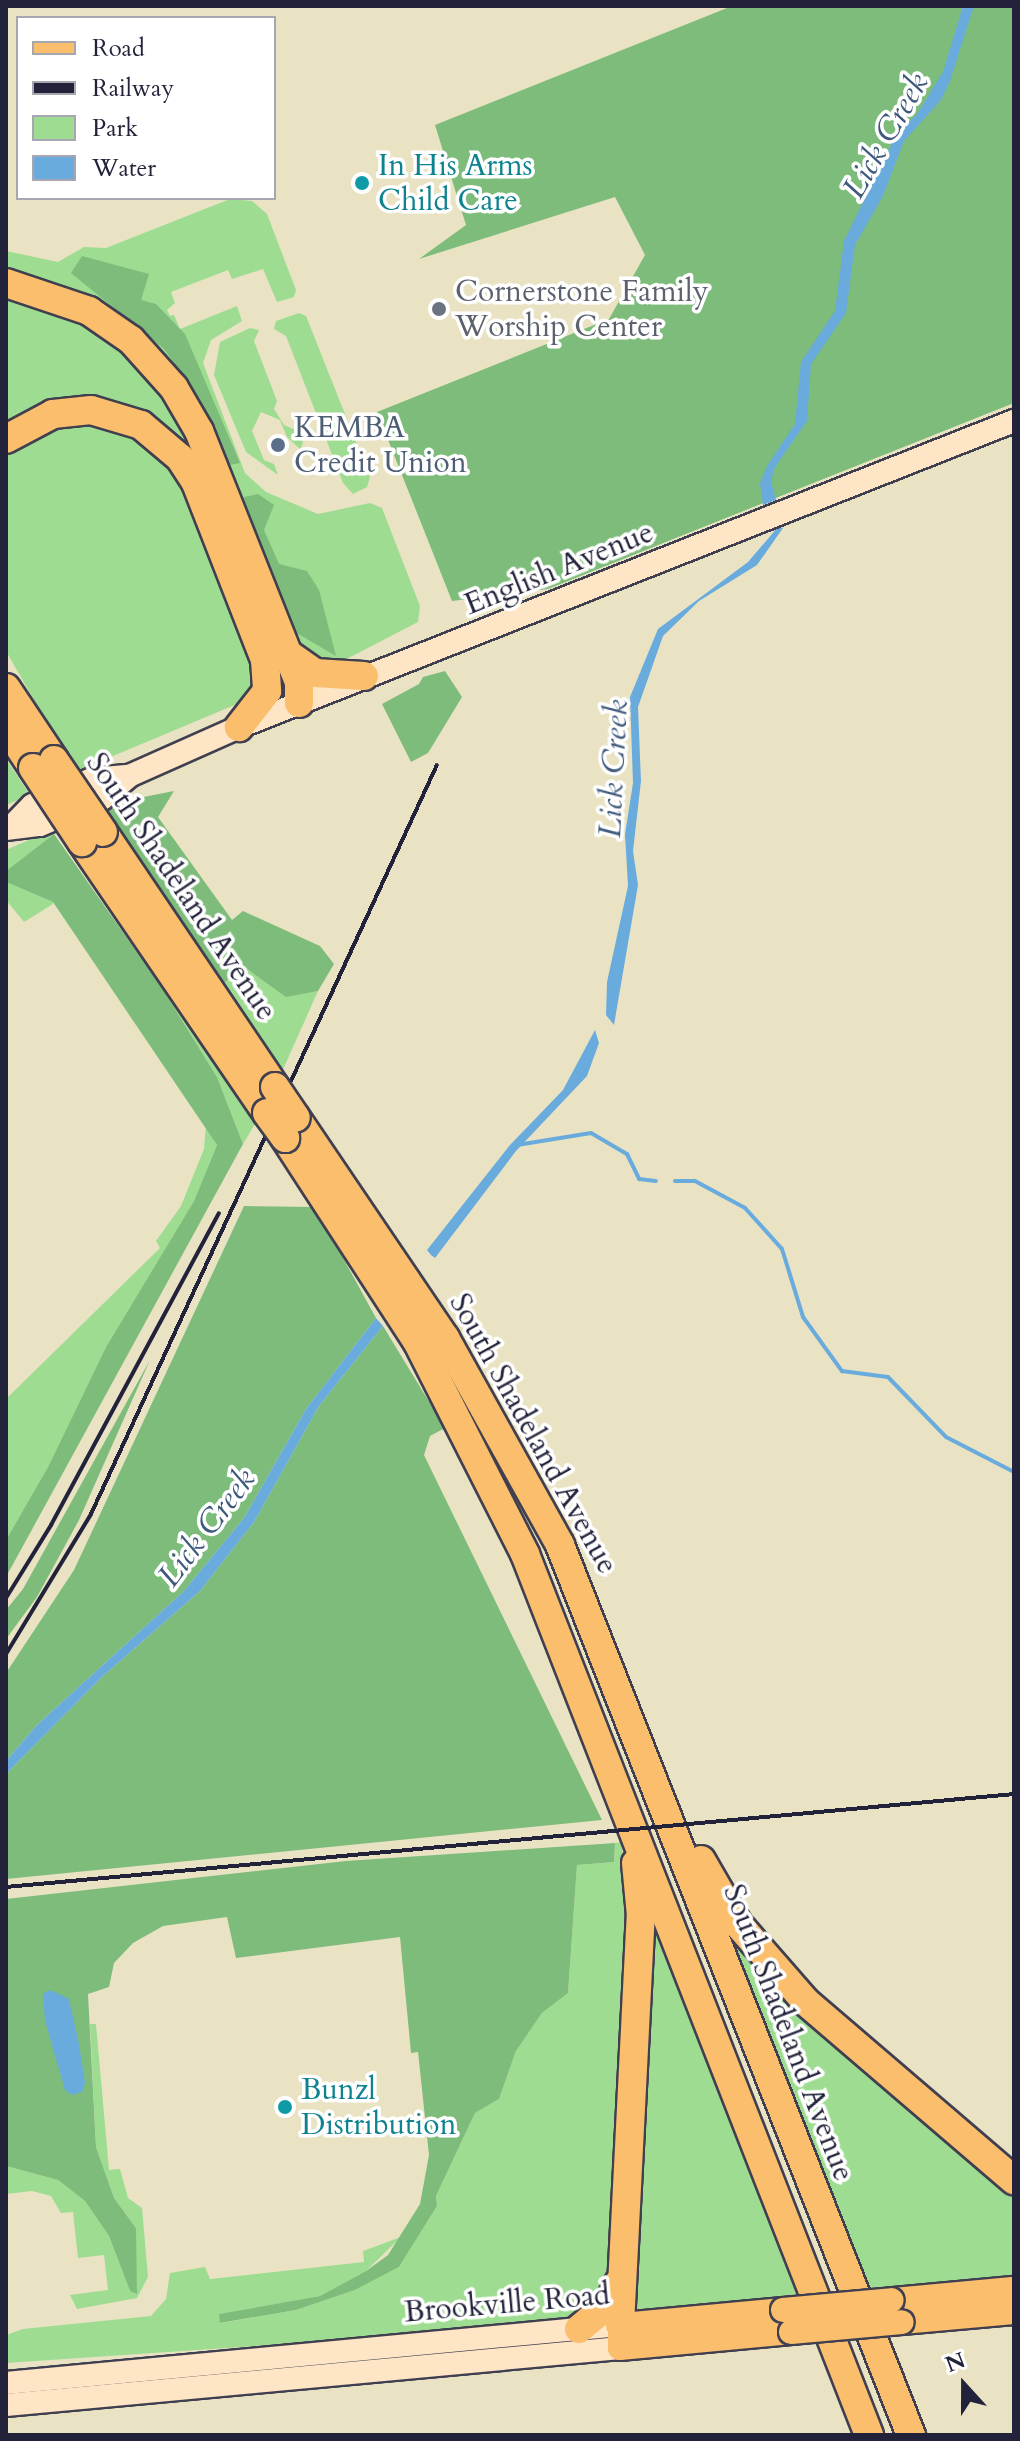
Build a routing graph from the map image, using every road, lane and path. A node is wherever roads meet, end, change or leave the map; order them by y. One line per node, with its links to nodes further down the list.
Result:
1 (6, 283): 4 (highway)
2 (1014, 421): 6 (main road, English Avenue)
3 (6, 439): 4 (highway)
4 (275, 654): 6 (highway); 8 (highway); 9 (highway)
5 (6, 675): 10 (highway)
6 (364, 676): 8 (main road, English Avenue)
7 (6, 688): 10 (highway)
8 (299, 703): 9 (main road, English Avenue)
9 (239, 727): 11 (main road, English Avenue)
10 (14, 730): 12 (highway, South Shadeland Avenue, bridge)
11 (8, 828)
12 (290, 1128): 13 (highway, South Shadeland Avenue); 14 (highway, South Shadeland Avenue)
13 (639, 1739): 15 (highway); 27 (highway, South Shadeland Avenue)
14 (609, 1765): 18 (highway); 26 (highway, South Shadeland Avenue)
15 (969, 2140): 16 (highway); 17 (highway)
16 (1014, 2169)
17 (1014, 2180)
18 (622, 2274): 22 (highway); 23 (highway)
19 (1014, 2289): 20 (main road, Brookville Road)
20 (897, 2311): 21 (main road, Brookville Road); 23 (main road, Brookville Road, bridge)
21 (1014, 2312)
22 (579, 2329): 23 (main road, Brookville Road); 24 (main road, Brookville Road)
23 (620, 2337): 25 (main road, Brookville Road)
24 (6, 2383)
25 (6, 2405)
26 (869, 2435)
27 (911, 2435)

